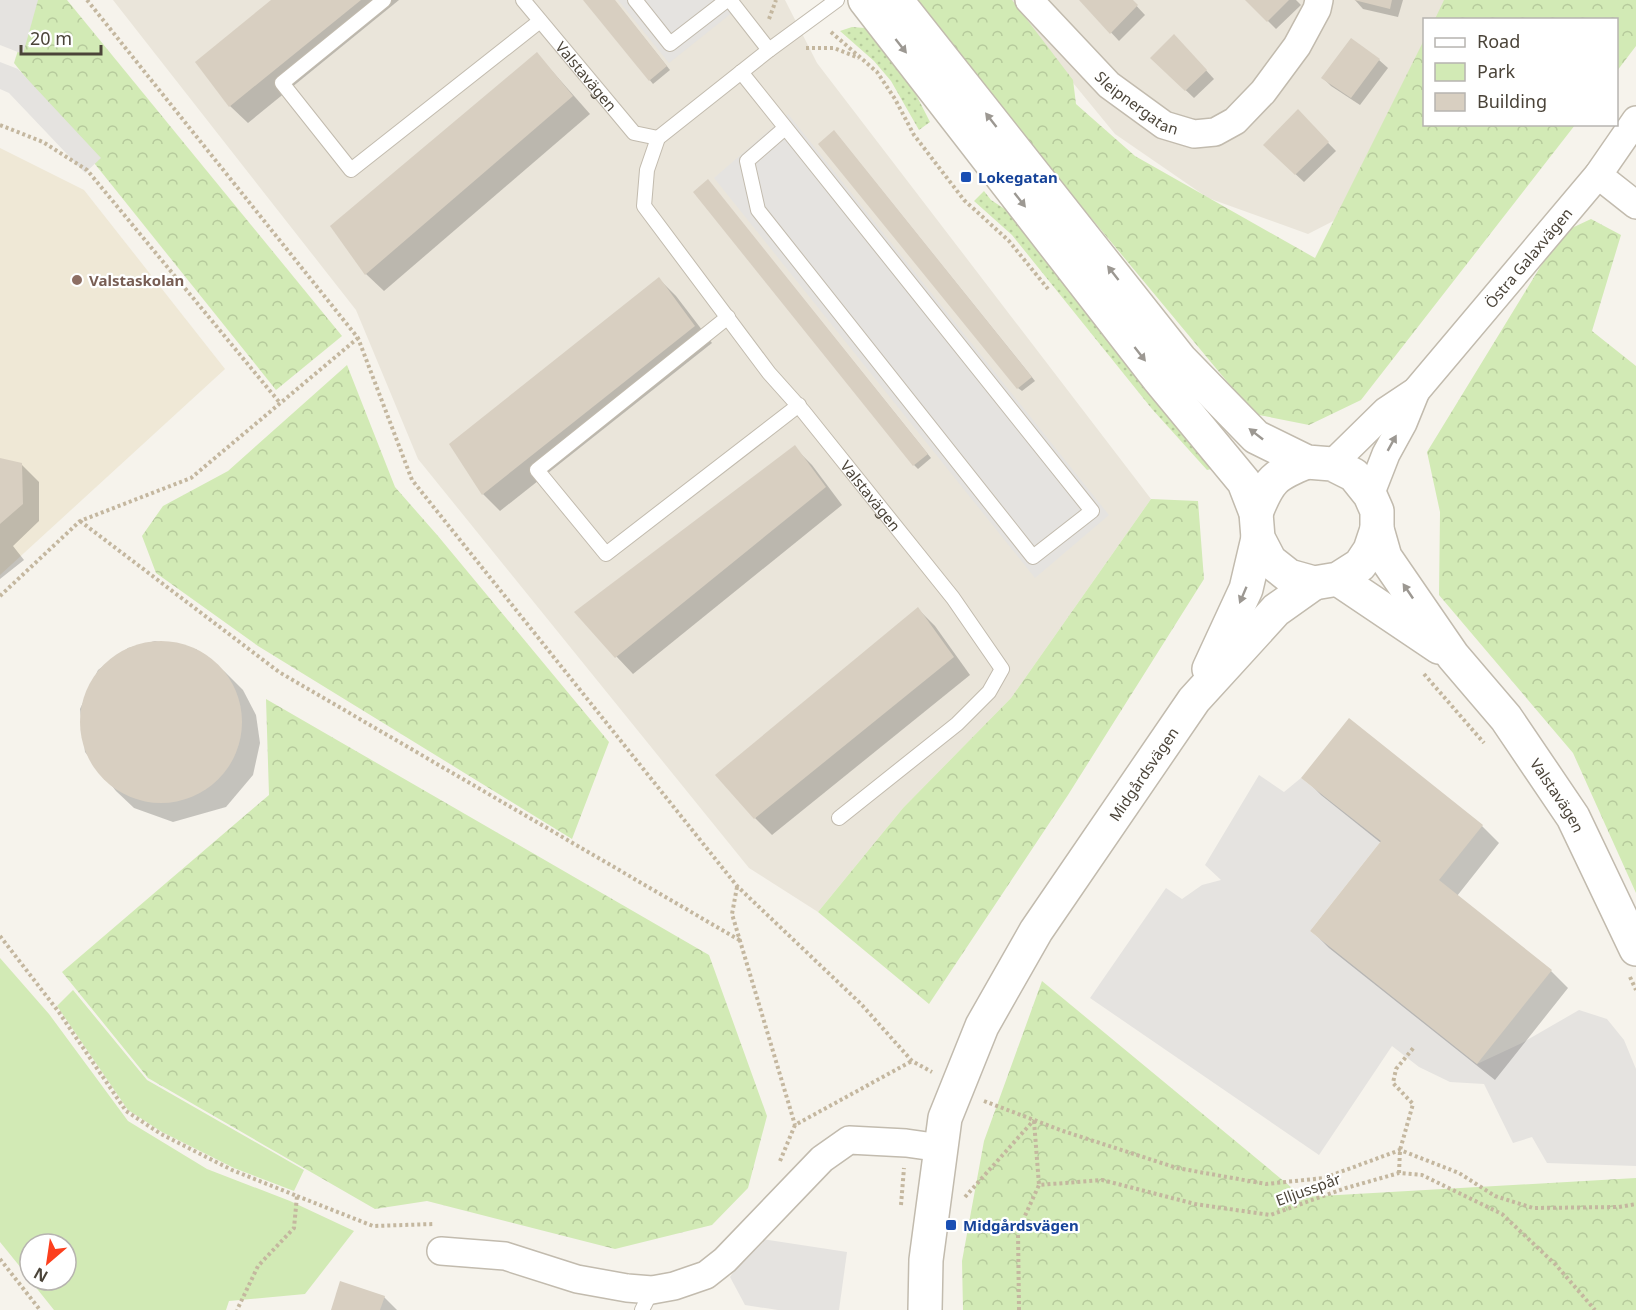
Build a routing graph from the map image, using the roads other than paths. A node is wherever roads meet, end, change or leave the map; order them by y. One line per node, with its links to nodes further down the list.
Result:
1 (384, 0): 10 (lane)
2 (523, 0): 10 (lane, Valstavägen)
3 (635, 0): 4 (lane)
4 (729, 0): 11 (lane)
5 (837, 0): 11 (lane)
6 (865, 0): 23 (street, Valstavägen, one-way to 23)
7 (896, 0): 21 (street, Valstavägen, one-way to 7)
8 (1029, 0): 9 (street, Sleipnergatan)
9 (1319, 0)
10 (540, 21): 15 (lane, Valstavägen)
11 (769, 50): 12 (lane)
12 (741, 72): 14 (lane); 15 (lane)
13 (1636, 120): 16 (street, Östra Galaxvägen)
14 (785, 128): 14 (lane)
15 (658, 138): 18 (lane, Valstavägen)
16 (1598, 175): 17 (street); 19 (street, Östra Galaxvägen)
17 (1636, 205)
18 (728, 317): 20 (lane, Valstavägen); 20 (lane)
19 (1416, 392): 21 (street, Östra Galaxvägen); 22 (street, Östra Galaxvägen, one-way to 19)
20 (799, 405): 28 (lane, Valstavägen)
21 (1319, 463): 22 (street, Valstavägen); 23 (street)
22 (1370, 495): 24 (street, Valstavägen)
23 (1257, 526): 25 (street, Valstavägen); 27 (street, Midgårdsvägen, one-way to 27)
24 (1377, 529): 25 (street); 26 (street, Valstavägen, one-way to 24)
25 (1326, 581): 26 (street, Valstavägen); 27 (street, Midgårdsvägen)
26 (1453, 656): 29 (street, Valstavägen)
27 (1194, 700): 30 (street, Midgårdsvägen)
28 (839, 818)
29 (1636, 949)
30 (941, 1148): 32 (street); 33 (street, Midgårdsvägen)
31 (441, 1251): 32 (street)
32 (647, 1300)
33 (925, 1310)

